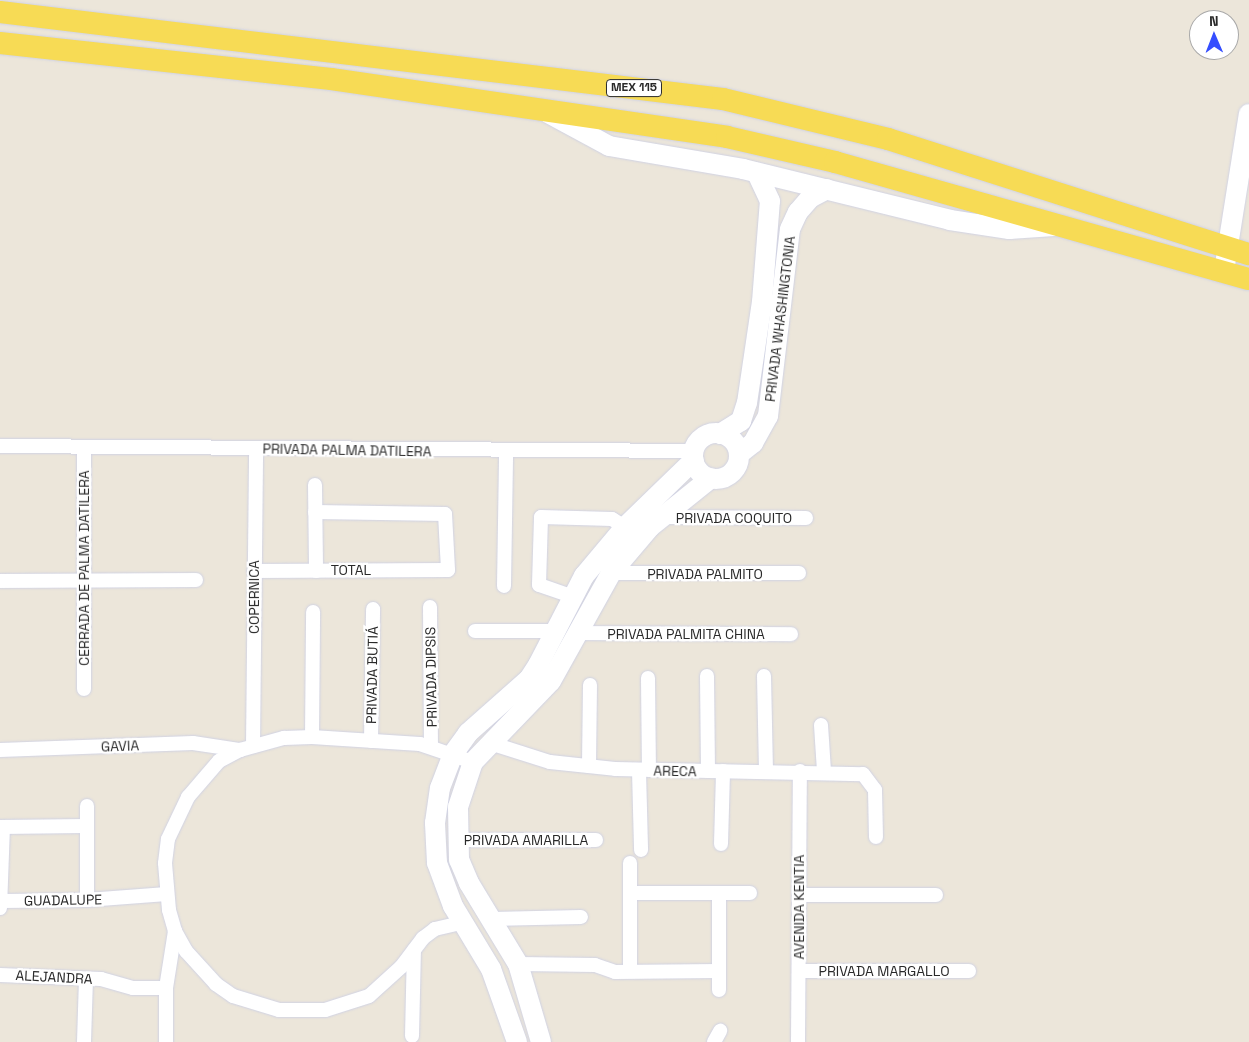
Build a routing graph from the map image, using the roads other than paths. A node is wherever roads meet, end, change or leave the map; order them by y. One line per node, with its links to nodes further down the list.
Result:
1 (0, 12): 8 (main road, MEX 115)
2 (0, 43): 3 (main road)
3 (544, 111): 5 (main road); 7 (main road)
4 (1249, 114): 8 (main road)
5 (758, 173): 6 (main road); 11 (main road, PRIVADA WHASHINGTONIA)
6 (827, 189): 7 (main road); 16 (main road, PRIVADA WHASHINGTONIA)
7 (1055, 226): 9 (main road)
8 (1239, 251): 9 (main road)
9 (1224, 271): 10 (main road)
10 (1249, 279)
11 (720, 434): 16 (main road); 17 (main road)
12 (0, 446): 13 (street, PRIVADA PALMA DATILERA)
13 (84, 447): 14 (street, PRIVADA PALMA DATILERA); 28 (street, CERRADA DE PALMA DATILERA)
14 (256, 449): 15 (street, PRIVADA PALMA DATILERA); 24 (street, COPERNICA)
15 (506, 452): 17 (street, PRIVADA PALMA DATILERA); 31 (street)
16 (739, 454): 18 (main road)
17 (694, 456): 18 (main road); 23 (main road)
18 (711, 478): 21 (main road)
19 (315, 485): 20 (street)
20 (315, 512): 25 (street); 25 (street, TOTAL)
21 (662, 517): 22 (street, PRIVADA COQUITO); 27 (main road)
22 (806, 518)
23 (625, 527): 32 (main road); 32 (street)
24 (254, 571): 25 (street, TOTAL); 50 (street, COPERNICA)
25 (316, 571)
26 (798, 573): 27 (street, PRIVADA PALMITO)
27 (611, 574): 38 (main road)
28 (84, 580): 29 (street); 30 (street); 44 (street, CERRADA DE PALMA DATILERA)
29 (196, 580)
30 (0, 581)
31 (504, 586)
32 (574, 597): 37 (main road)
33 (430, 607): 49 (street, PRIVADA DIPSIS)
34 (373, 608): 47 (street, PRIVADA BUTIÁ)
35 (313, 612): 46 (street)
36 (475, 631): 37 (street)
37 (556, 631): 52 (main road)
38 (580, 633): 39 (street, PRIVADA PALMITA CHINA); 48 (main road)
39 (791, 634)
40 (707, 676): 56 (street)
41 (764, 676): 58 (street)
42 (648, 678): 55 (street)
43 (590, 685): 54 (street)
44 (84, 689)
45 (821, 725): 60 (street)
46 (312, 738): 47 (street); 50 (street)
47 (372, 741): 49 (street)
48 (490, 743): 53 (main road); 54 (street, ARECA)
49 (431, 747): 52 (street)
50 (247, 748): 51 (street, GAVIA); 73 (street)
51 (0, 750)
52 (453, 754): 53 (street); 80 (main road)
53 (473, 762): 65 (main road)
54 (589, 766): 55 (street, ARECA)
55 (644, 771): 56 (street, ARECA); 68 (street)
56 (708, 771): 57 (street, ARECA)
57 (723, 771): 58 (street, ARECA); 67 (street)
58 (766, 771): 59 (street, ARECA)
59 (800, 772): 60 (street, ARECA); 74 (street, AVENIDA KENTIA)
60 (824, 772): 64 (street, ARECA)
61 (87, 806): 62 (street)
62 (86, 826): 63 (street); 76 (street)
63 (1, 827): 77 (street, GUADALUPE)
64 (876, 837)
65 (456, 840): 66 (street, PRIVADA AMARILLA); 79 (main road)
66 (596, 840)
67 (721, 844)
68 (641, 850)
69 (630, 863): 70 (street)
70 (630, 893): 71 (street); 84 (street)
71 (719, 893): 72 (street); 85 (street)
72 (750, 893)
73 (167, 894): 76 (street, GUADALUPE); 81 (street)
74 (799, 895): 75 (street); 86 (street, AVENIDA KENTIA)
75 (936, 895)
76 (87, 900): 77 (street, GUADALUPE)
77 (1, 905)
78 (582, 917): 79 (street)
79 (491, 919): 83 (main road)
80 (465, 922): 82 (street); 95 (main road)
81 (175, 931): 82 (street); 90 (street)
82 (414, 950): 92 (street)
83 (518, 964): 84 (street); 96 (main road)
84 (630, 971): 85 (street)
85 (719, 971): 91 (street)
86 (799, 971): 87 (street, PRIVADA MARGALLO); 97 (street, AVENIDA KENTIA)
87 (968, 971)
88 (0, 975): 89 (street, ALEJANDRA)
89 (86, 979): 90 (street, ALEJANDRA); 93 (street)
90 (166, 988): 94 (street)
91 (719, 990)
92 (412, 1036)
93 (84, 1042)
94 (166, 1042)
95 (517, 1042)
96 (541, 1042)
97 (798, 1042)

